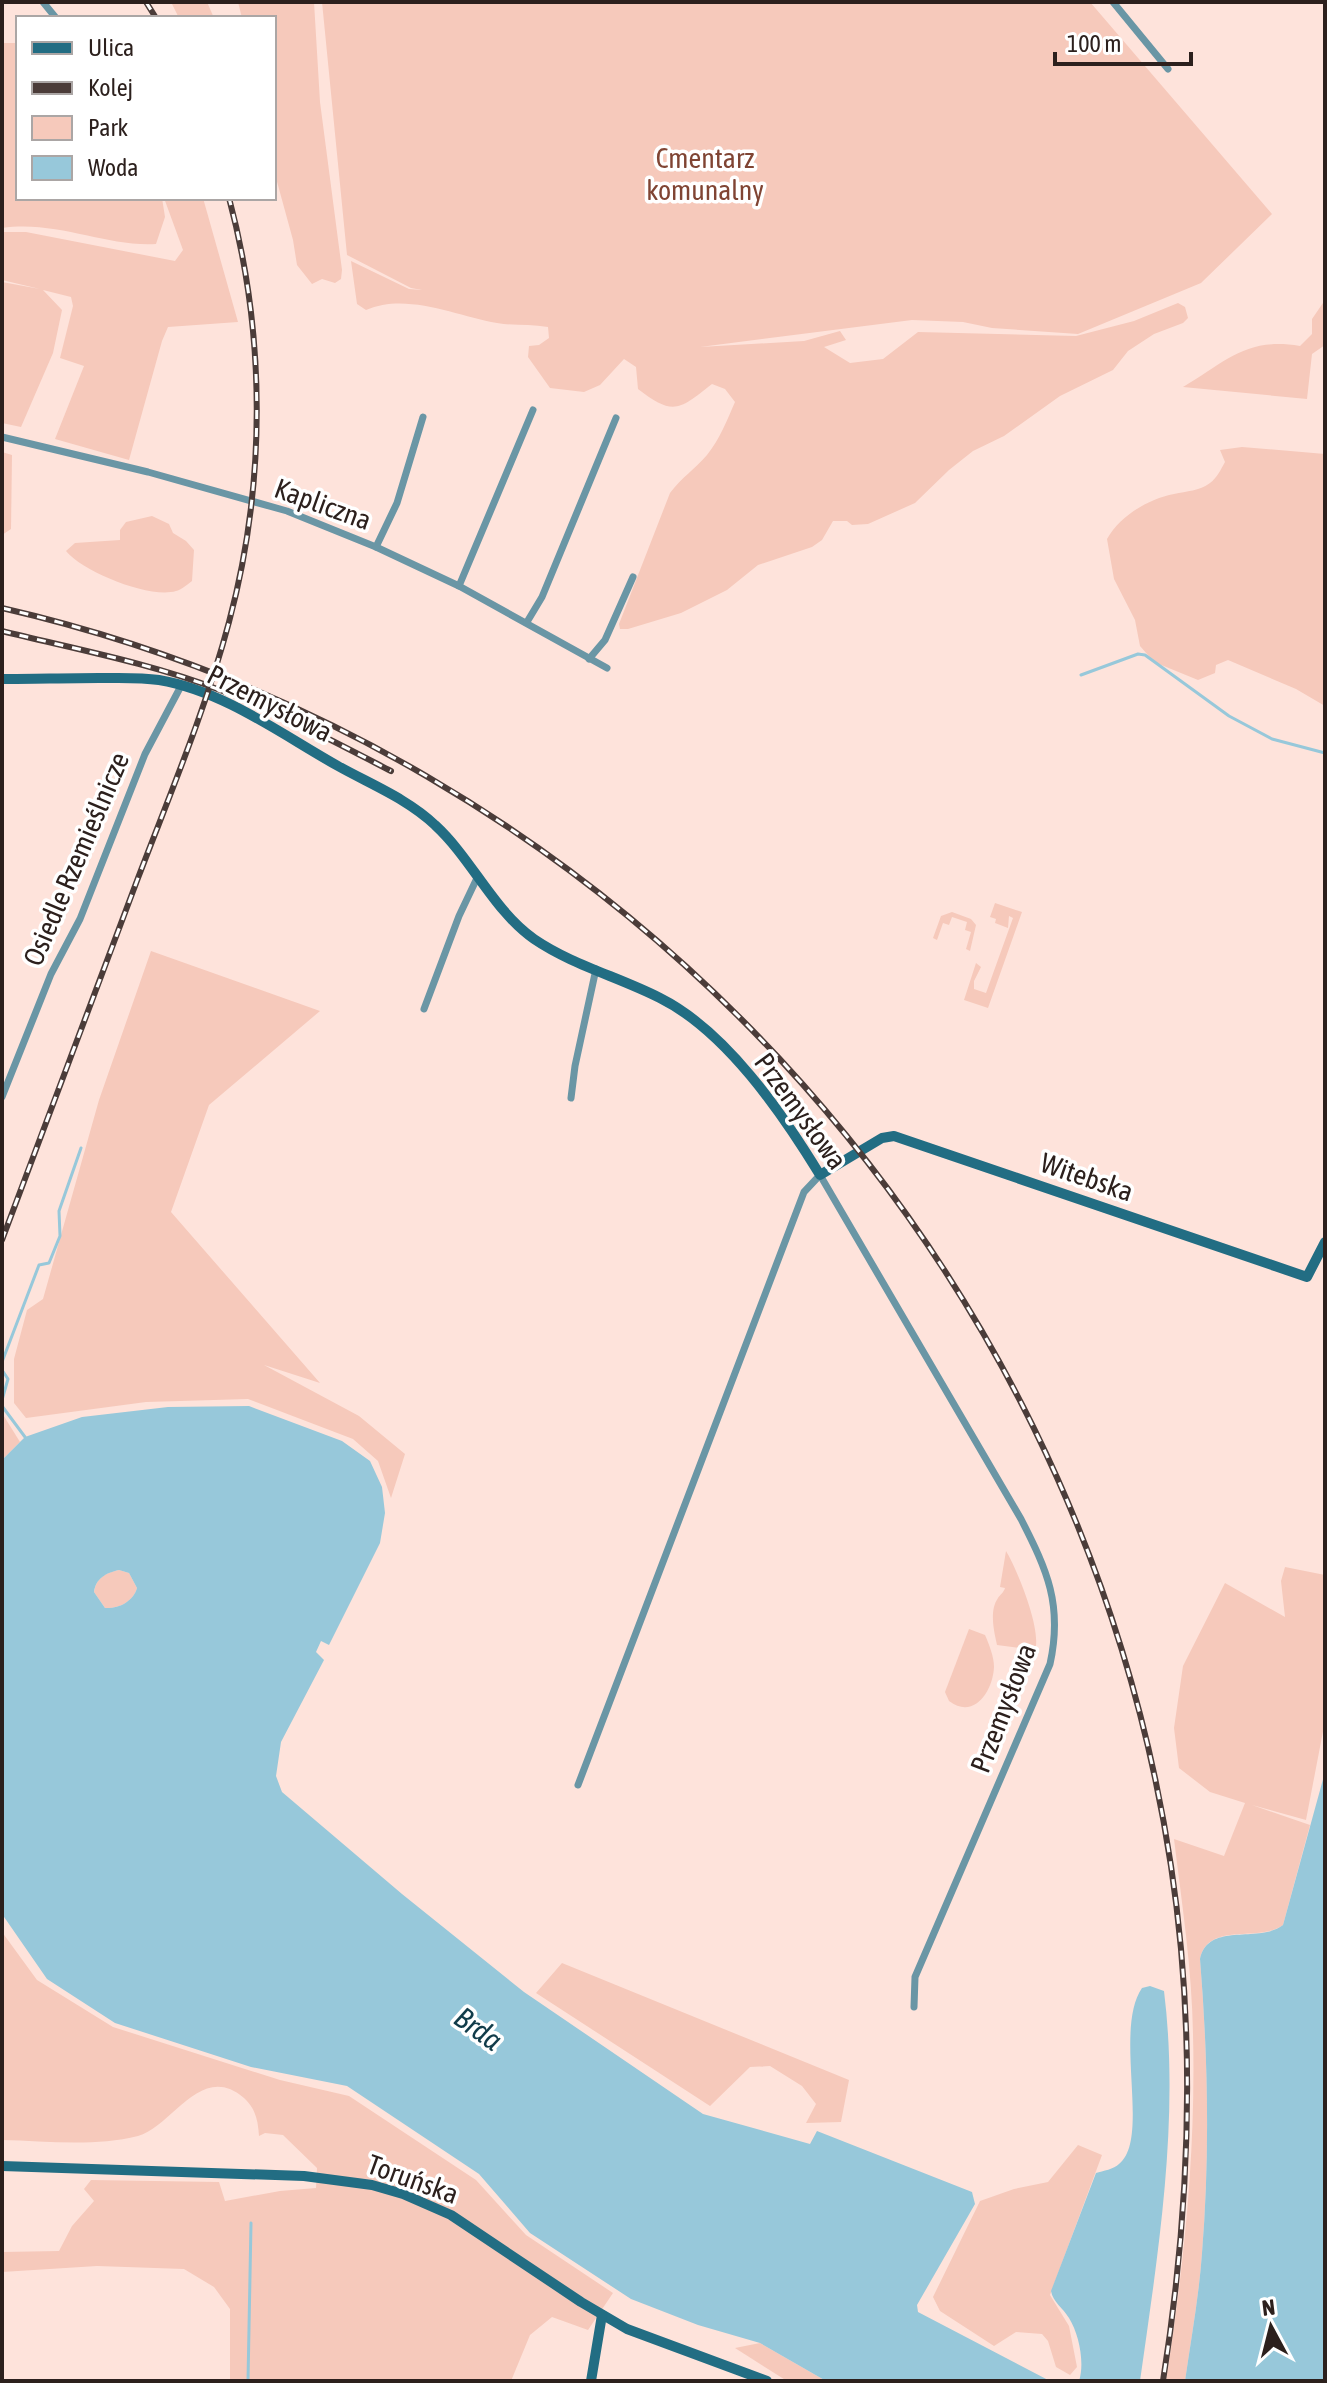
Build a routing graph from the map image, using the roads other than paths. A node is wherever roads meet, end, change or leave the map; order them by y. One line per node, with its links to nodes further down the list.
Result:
1 (1113, 2): 2 (street)
2 (1168, 69)
3 (533, 410): 9 (street)
4 (423, 417): 7 (street)
5 (616, 418): 10 (street)
6 (2, 437): 7 (street, Kapliczna)
7 (376, 547): 9 (street, Kapliczna)
8 (633, 577): 11 (street)
9 (459, 586): 10 (street, Kapliczna)
10 (527, 622): 11 (street, Kapliczna)
11 (589, 659): 12 (street, Kapliczna)
12 (607, 668)
13 (2, 679): 14 (street, Przemysłowa)
14 (181, 686): 15 (street, Przemysłowa); 18 (street, Osiedle Rzemieślnicze)
15 (478, 876): 16 (street, Przemysłowa); 17 (street)
16 (596, 969): 19 (street); 20 (street, Przemysłowa)
17 (424, 1009)
18 (2, 1097)
19 (571, 1098)
20 (820, 1175): 21 (street, Witebska); 22 (street); 23 (street, Przemysłowa)
21 (1325, 1242)
22 (578, 1785)
23 (914, 2007)
24 (2, 2166): 25 (street, Toruńska)
25 (602, 2315): 26 (street); 27 (street, Toruńska)
26 (591, 2381)
27 (767, 2381)

